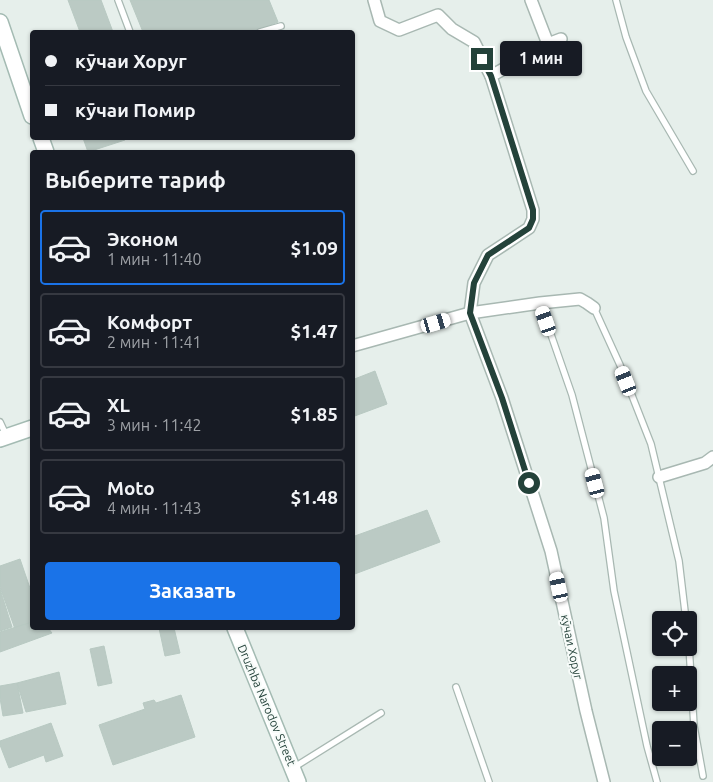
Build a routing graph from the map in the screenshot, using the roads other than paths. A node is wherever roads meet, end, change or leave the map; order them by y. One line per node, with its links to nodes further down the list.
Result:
1 (118, 0): 7 (lane)
2 (374, 0): 11 (street)
3 (531, 0): 10 (street)
4 (616, 0): 13 (lane)
5 (0, 22): 12 (main road)
6 (281, 26): 8 (lane)
7 (129, 30)
8 (267, 30)
9 (561, 39): 10 (street)
10 (548, 44): 11 (street)
11 (491, 76): 16 (street)
12 (30, 109)
13 (693, 170)
14 (540, 303): 15 (street); 16 (street); 32 (lane)
15 (594, 308): 22 (lane)
16 (470, 313): 17 (street); 31 (street, кӯчаи Хоруг)
17 (355, 345)
18 (0, 422): 20 (lane)
19 (30, 429): 20 (main road)
20 (3, 438)
21 (713, 457): 22 (street)
22 (659, 477): 23 (lane)
23 (685, 611)
24 (235, 630): 28 (main road, Druzhba Narodov Street)
25 (690, 656): 29 (lane)
26 (456, 687): 30 (lane)
27 (381, 713): 28 (lane)
28 (296, 775)
29 (703, 776)
30 (488, 782)
31 (604, 782)
32 (657, 782)

